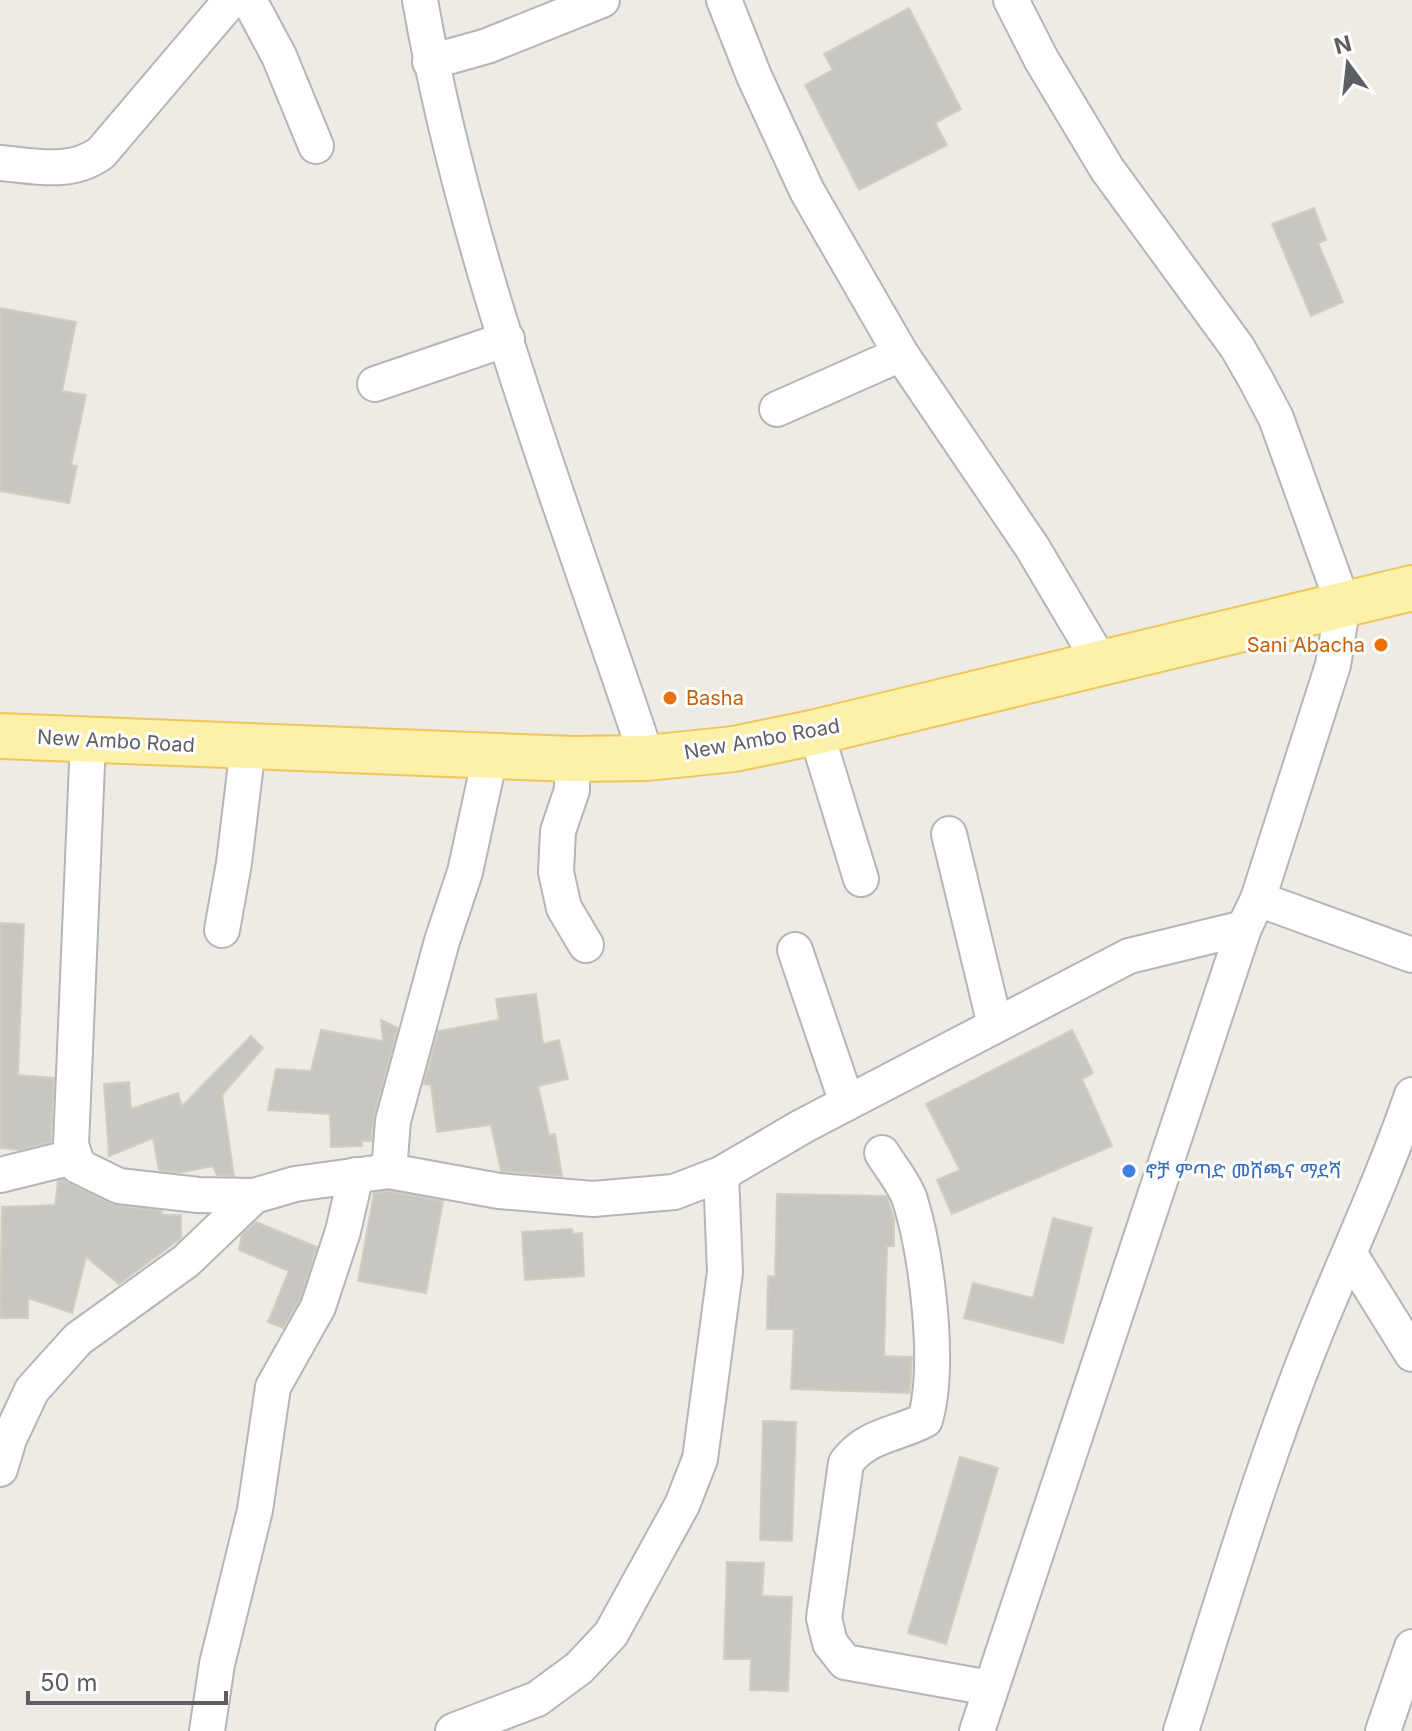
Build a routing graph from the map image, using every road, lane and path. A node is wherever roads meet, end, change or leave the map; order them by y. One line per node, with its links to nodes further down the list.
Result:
1 (231, 0): 9 (street)
2 (249, 0): 8 (street)
3 (420, 0): 7 (street)
4 (602, 0): 7 (street)
5 (724, 0): 11 (street)
6 (1011, 0): 15 (street)
7 (430, 62): 10 (street)
8 (316, 146)
9 (0, 163)
10 (507, 339): 12 (street); 22 (street)
11 (901, 354): 13 (street); 16 (street)
12 (375, 384)
13 (777, 409)
14 (1412, 588): 15 (main road, New Ambo Road)
15 (1343, 604): 16 (main road, New Ambo Road); 26 (street)
16 (1102, 665): 17 (main road, New Ambo Road)
17 (816, 732): 22 (main road, New Ambo Road); 25 (street)
18 (0, 736): 19 (main road, New Ambo Road)
19 (88, 740): 20 (main road, New Ambo Road); 35 (street)
20 (248, 747): 21 (main road, New Ambo Road); 27 (street)
21 (490, 757): 23 (main road, New Ambo Road); 36 (street)
22 (647, 758): 23 (main road, New Ambo Road)
23 (572, 759): 28 (street)
24 (949, 834): 31 (street)
25 (861, 879)
26 (1251, 913): 30 (street); 31 (street); 45 (street)
27 (222, 930)
28 (586, 945)
29 (795, 950): 33 (street)
30 (1412, 955)
31 (995, 1025): 33 (street)
32 (1412, 1095): 41 (street)
33 (847, 1103): 37 (street)
34 (882, 1153): 45 (street)
35 (73, 1157): 38 (street); 40 (street)
36 (389, 1171): 37 (street); 39 (street)
37 (721, 1174): 47 (street)
38 (0, 1175)
39 (356, 1175): 40 (street); 46 (street)
40 (254, 1196): 43 (street)
41 (1351, 1256): 42 (street); 49 (street)
42 (1412, 1354)
43 (3, 1450)
44 (1412, 1647): 50 (street)
45 (990, 1688): 48 (street)
46 (207, 1731)
47 (453, 1731)
48 (977, 1731)
49 (1181, 1731)
50 (1383, 1731)

